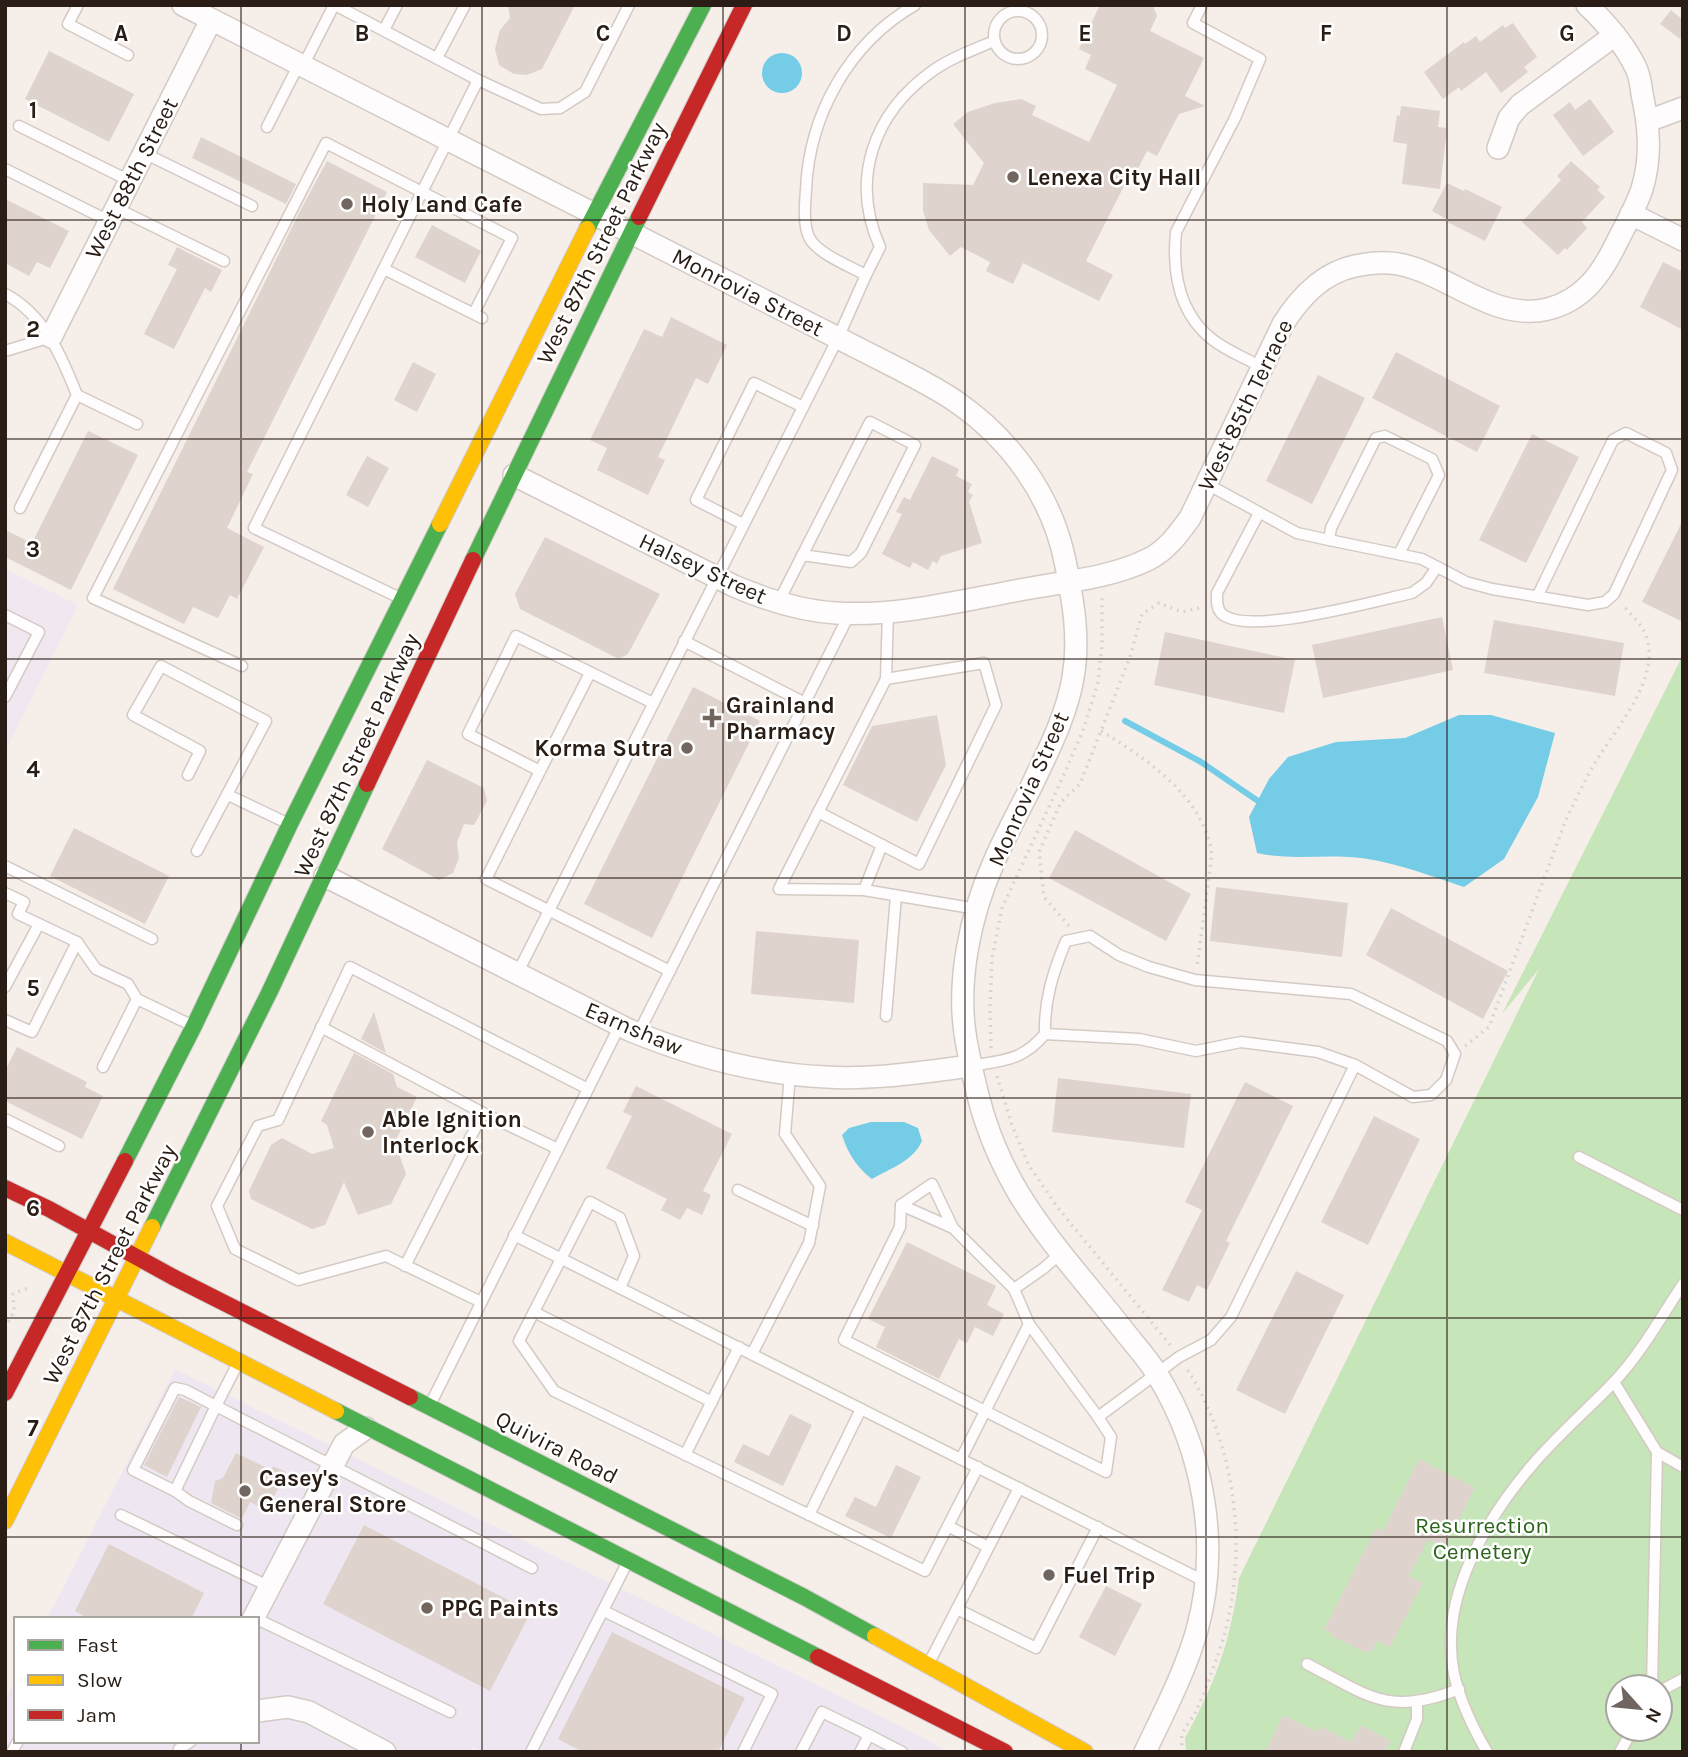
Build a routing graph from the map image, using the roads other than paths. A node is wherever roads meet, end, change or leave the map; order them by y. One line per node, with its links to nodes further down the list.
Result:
1 (78, 5): 17 (lane)
2 (183, 5): 13 (street, Monrovia Street)
3 (334, 5): 14 (lane); 19 (lane)
4 (397, 5): 14 (lane)
5 (465, 5): 18 (lane)
6 (629, 5): 20 (lane)
7 (703, 5): 32 (main road, West 87th Street Parkway)
8 (744, 5): 35 (main road, West 87th Street Parkway)
9 (915, 5): 39 (lane)
10 (1202, 5): 44 (lane)
11 (1588, 5): 15 (street, West 85th Terrace)
12 (1000, 10): 16 (lane); 16 (lane)
13 (211, 20): 19 (street, Monrovia Street); 27 (street, West 88th Street)
14 (384, 30): 18 (lane)
15 (1615, 36): 22 (street, West 85th Terrace); 26 (street)
16 (994, 41): 39 (lane)
17 (128, 55)
18 (437, 58): 20 (lane)
19 (301, 65): 24 (lane); 25 (street, Monrovia Street)
20 (478, 79): 25 (lane)
21 (1683, 108): 22 (street)
22 (1648, 121): 33 (street, West 85th Terrace)
23 (19, 126): 29 (lane)
24 (267, 127)
25 (448, 139): 30 (lane); 32 (street, Monrovia Street)
26 (1497, 148)
27 (144, 153): 29 (street, West 88th Street); 31 (lane)
28 (5, 169): 34 (lane)
29 (130, 181): 34 (street, West 88th Street)
30 (422, 192): 38 (lane); 38 (lane); 66 (lane)
31 (252, 206)
32 (596, 214): 35 (street, Monrovia Street); 60 (main road, West 87th Street Parkway)
33 (1631, 214): 36 (street); 44 (street, West 85th Terrace)
34 (113, 215): 37 (lane); 41 (street, West 88th Street)
35 (632, 232): 42 (street, Monrovia Street); 48 (main road, West 87th Street Parkway)
36 (1683, 240)
37 (224, 261)
38 (384, 269): 60 (lane)
39 (866, 275): 42 (lane)
40 (5, 294): 41 (lane)
41 (51, 337): 43 (lane); 45 (lane)
42 (838, 338): 46 (lane); 58 (street, Monrovia Street)
43 (5, 351)
44 (1261, 367): 49 (street, West 85th Terrace)
45 (77, 395): 47 (lane); 50 (lane)
46 (803, 407): 52 (lane); 52 (lane)
47 (137, 424)
48 (514, 475): 57 (street, Halsey Street); 80 (main road, West 87th Street Parkway)
49 (1207, 484): 51 (lane); 58 (street, West 85th Terrace)
50 (20, 508)
51 (1259, 513): 53 (lane); 56 (lane)
52 (743, 524): 57 (lane)
53 (1329, 540): 54 (lane); 54 (lane)
54 (1399, 554): 56 (lane)
55 (802, 555): 55 (lane); 61 (lane)
56 (1437, 567): 59 (lane)
57 (716, 577): 61 (street, Halsey Street); 65 (lane)
58 (1069, 580): 62 (street, Halsey Street); 84 (street, Monrovia Street)
59 (1536, 597): 59 (lane)
60 (402, 599): 76 (main road, West 87th Street Parkway)
61 (778, 603): 63 (street, Halsey Street)
62 (888, 612): 63 (street, Halsey Street); 68 (lane)
63 (850, 613): 70 (lane)
64 (5, 615): 69 (lane)
65 (684, 641): 70 (lane); 71 (lane)
66 (242, 666)
67 (590, 673): 71 (lane); 72 (lane); 72 (lane)
68 (886, 679): 75 (lane); 77 (lane)
69 (5, 697)
70 (804, 703): 89 (lane)
71 (653, 704): 85 (lane)
72 (540, 771): 85 (lane)
73 (188, 775): 74 (lane)
74 (228, 794): 76 (lane); 78 (lane)
75 (818, 812): 77 (lane); 81 (lane)
76 (290, 824): 95 (main road, West 87th Street Parkway)
77 (882, 845): 81 (lane)
78 (197, 850)
79 (5, 866): 87 (lane)
80 (325, 876): 90 (street, Earnshaw); 119 (main road, West 87th Street Parkway)
81 (864, 890): 83 (lane)
82 (5, 893): 86 (lane)
83 (896, 896): 84 (lane); 93 (lane)
84 (977, 909): 100 (street, Monrovia Street)
85 (549, 911): 89 (lane); 90 (lane)
86 (39, 924): 88 (lane); 91 (lane)
87 (152, 939)
88 (77, 943): 92 (lane); 94 (lane)
89 (670, 971): 97 (lane)
90 (517, 974): 97 (street, Earnshaw)
91 (5, 987)
92 (137, 999): 95 (lane); 101 (lane)
93 (886, 1016)
94 (5, 1020)
95 (194, 1026): 115 (main road, West 87th Street Parkway)
96 (321, 1027): 103 (lane); 104 (lane); 121 (lane)
97 (629, 1030): 102 (street, Earnshaw); 103 (lane)
98 (1045, 1034): 99 (lane); 99 (lane); 100 (lane)
99 (1355, 1065): 133 (lane)
100 (971, 1066): 102 (street, Earnshaw); 118 (street, Monrovia Street)
101 (103, 1067)
102 (790, 1075): 113 (lane)
103 (588, 1088): 107 (lane)
104 (483, 1113): 107 (lane); 121 (lane)
105 (5, 1119): 106 (lane)
106 (59, 1146)
107 (558, 1149): 116 (lane)
108 (1579, 1157): 112 (lane)
109 (5, 1188): 115 (main road)
110 (738, 1189): 113 (lane)
111 (901, 1205): 114 (lane); 114 (lane); 139 (lane)
112 (1683, 1210)
113 (813, 1226): 131 (lane)
114 (953, 1227): 125 (lane)
115 (88, 1231): 119 (main road); 122 (main road, West 87th Street Parkway)
116 (514, 1235): 120 (lane); 127 (lane)
117 (5, 1242): 122 (main road)
118 (1062, 1252): 125 (lane); 133 (street, Monrovia Street)
119 (138, 1258): 126 (main road, West 87th Street Parkway); 140 (main road)
120 (562, 1259): 124 (lane); 124 (lane); 128 (lane)
121 (405, 1266): 127 (lane)
122 (66, 1274): 126 (main road); 135 (main road, West 87th Street Parkway)
123 (1683, 1284): 134 (lane)
124 (620, 1288): 130 (lane)
125 (1014, 1289): 129 (lane)
126 (116, 1298): 132 (main road); 160 (main road, West 87th Street Parkway)
127 (481, 1302): 140 (lane)
128 (534, 1312): 136 (lane); 149 (lane)
129 (1029, 1324): 139 (lane); 141 (lane)
130 (739, 1347): 131 (lane); 136 (lane)
131 (752, 1354): 138 (lane)
132 (239, 1362): 137 (lane); 145 (main road)
133 (1156, 1373): 141 (lane); 167 (street, Monrovia Street)
134 (1615, 1382): 148 (lane); 176 (lane)
135 (5, 1393)
136 (712, 1402): 149 (lane)
137 (216, 1406): 144 (lane); 152 (lane); 157 (lane)
138 (861, 1409): 150 (lane); 159 (lane)
139 (985, 1411): 141 (lane); 150 (lane)
140 (426, 1414): 174 (main road, Quivira Road)
141 (1098, 1417)
142 (195, 1421): 144 (lane)
143 (396, 1421): 145 (main road)
144 (206, 1427): 147 (lane)
145 (366, 1428): 152 (street); 165 (main road)
146 (183, 1444): 147 (lane)
147 (195, 1450): 155 (lane)
148 (1657, 1452): 154 (lane); 175 (lane)
149 (685, 1455): 159 (lane)
150 (961, 1459): 153 (lane)
151 (173, 1464): 155 (lane)
152 (332, 1467): 166 (lane); 168 (street)
153 (978, 1467): 156 (lane); 162 (lane)
154 (1683, 1467)
155 (185, 1471): 157 (lane)
156 (1019, 1488): 163 (lane); 164 (lane)
157 (175, 1491): 161 (lane)
158 (121, 1515): 168 (lane)
159 (809, 1515): 162 (lane)
160 (5, 1521)
161 (237, 1525)
162 (948, 1526): 164 (lane)
163 (1098, 1527): 167 (lane); 169 (lane)
164 (988, 1547): 169 (lane)
165 (628, 1561): 170 (lane); 187 (main road)
166 (532, 1568)
167 (1206, 1582): 189 (street, Monrovia Street)
168 (270, 1587): 171 (street)
169 (957, 1609): 174 (lane)
170 (604, 1611): 182 (lane); 183 (lane)
171 (255, 1617)
172 (259, 1620): 179 (lane)
173 (1307, 1664): 177 (lane)
174 (928, 1665): 188 (main road, Quivira Road)
175 (1652, 1673)
176 (1459, 1689): 177 (lane); 191 (lane)
177 (1417, 1702): 190 (lane)
178 (259, 1710): 181 (street)
179 (450, 1712)
180 (869, 1735): 184 (lane); 185 (lane); 186 (lane)
181 (385, 1752)
182 (531, 1752)
183 (743, 1752)
184 (801, 1752)
185 (860, 1752)
186 (902, 1752)
187 (1005, 1752)
188 (1085, 1752)
189 (1145, 1752)
190 (1404, 1752)
191 (1487, 1752)

